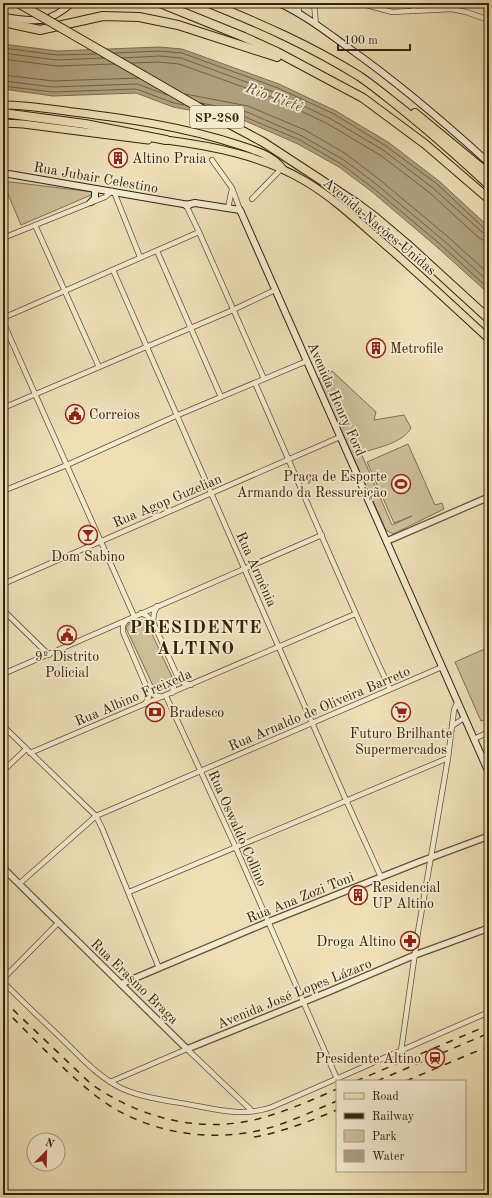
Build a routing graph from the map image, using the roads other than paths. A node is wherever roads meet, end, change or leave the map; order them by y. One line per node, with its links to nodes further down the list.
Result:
1 (18, 3): 48 (highway, SP-280, bridge)
2 (72, 3): 13 (main road)
3 (160, 3): 17 (highway)
4 (209, 3): 18 (highway)
5 (279, 3): 12 (main road)
6 (298, 3): 12 (street)
7 (314, 3): 16 (street)
8 (358, 3): 10 (street)
9 (415, 3): 11 (street)
10 (369, 4): 11 (street)
11 (413, 11): 14 (street)
12 (299, 13): 16 (main road)
13 (3, 17)
14 (489, 20)
15 (3, 22): 17 (highway)
16 (316, 25): 24 (main road)
17 (304, 66): 33 (highway)
18 (382, 93): 27 (highway); 28 (highway)
19 (3, 105): 25 (main road)
20 (3, 113): 22 (highway)
21 (3, 123): 22 (main road, Avenida Nações Unidas)
22 (166, 140): 25 (main road, Avenida Nações Unidas)
23 (212, 160): 29 (street, Avenida Henry Ford)
24 (489, 162)
25 (283, 170): 32 (street); 51 (main road, Avenida Nações Unidas)
26 (3, 173): 30 (main road, Rua Jubair Celestino)
27 (489, 174)
28 (489, 185)
29 (232, 188): 36 (street); 37 (street, Avenida Henry Ford)
30 (95, 189): 31 (main road, Rua Jubair Celestino); 34 (main road)
31 (113, 192): 34 (street); 35 (main road, Rua Jubair Celestino); 42 (street)
32 (252, 199)
33 (489, 199)
34 (91, 202): 38 (street)
35 (186, 204): 36 (main road, Rua Jubair Celestino); 37 (main road, Rua Jubair Celestino); 39 (street)
36 (228, 208): 37 (main road, Rua Jubair Celestino)
37 (241, 212): 44 (main road, Avenida Henry Ford)
38 (35, 225): 40 (street); 45 (street)
39 (199, 232): 41 (street); 46 (street)
40 (3, 238)
41 (157, 251): 42 (street); 50 (street)
42 (140, 257): 43 (street)
43 (113, 270): 45 (street); 52 (street, Rua Armênia)
44 (275, 290): 46 (street); 53 (main road, Avenida Henry Ford)
45 (64, 291): 47 (street); 54 (street)
46 (233, 310): 50 (street); 55 (street)
47 (3, 318)
48 (489, 319)
49 (3, 322): 57 (street)
50 (191, 328): 52 (street); 58 (street)
51 (489, 339)
52 (146, 347): 54 (street); 61 (street, Rua Armênia)
53 (306, 361): 55 (street); 62 (main road, Avenida Henry Ford)
54 (99, 367): 57 (street)
55 (264, 379): 56 (street)
56 (255, 383): 58 (street); 63 (street)
57 (35, 394): 60 (street); 64 (street)
58 (222, 397): 61 (street)
59 (3, 399): 60 (street)
60 (5, 407)
61 (178, 415): 64 (street); 66 (street, Rua Armênia)
62 (340, 437): 63 (street, Rua Agop Guzelian); 70 (main road, Avenida Henry Ford)
63 (289, 460): 66 (street, Rua Agop Guzelian); 68 (street)
64 (67, 465): 65 (street); 69 (street)
65 (3, 491)
66 (211, 494): 69 (street, Rua Agop Guzelian); 71 (street, Rua Armênia)
67 (489, 497): 70 (street)
68 (322, 535): 71 (street); 76 (street)
69 (102, 541): 72 (street, Rua Agop Guzelian); 77 (street)
70 (387, 541): 84 (main road, Avenida Henry Ford)
71 (245, 570): 73 (street); 82 (street, Rua Armênia)
72 (3, 584)
73 (158, 606): 75 (street); 79 (street)
74 (3, 610): 83 (street)
75 (141, 613): 77 (street); 79 (street)
76 (355, 614): 82 (street, Rua Albino Freixeda); 88 (street)
77 (134, 616): 78 (street)
78 (127, 620): 80 (street); 81 (street)
79 (153, 622): 86 (street)
80 (114, 626): 81 (street); 83 (street)
81 (123, 632): 89 (street)
82 (278, 646): 87 (street, Rua Albino Freixeda); 95 (street, Rua Armênia)
83 (49, 655): 85 (street)
84 (442, 667): 88 (street, Rua Arnaldo de Oliveira Barreto); 92 (main road, Avenida Henry Ford)
85 (3, 674)
86 (177, 676): 87 (street); 90 (street)
87 (191, 685): 90 (street, Rua Albino Freixeda)
88 (390, 689): 95 (street, Rua Arnaldo de Oliveira Barreto)
89 (148, 690): 91 (street); 93 (street)
90 (172, 693): 91 (street, Rua Albino Freixeda)
91 (164, 696): 93 (street, Rua Albino Freixeda); 103 (street, Rua Oswaldo Collino)
92 (457, 703): 94 (main road, Avenida Henry Ford); 97 (street)
93 (145, 704): 101 (street, Rua Albino Freixeda)
94 (464, 718): 97 (street); 99 (main road, Avenida Henry Ford)
95 (312, 723): 103 (street, Rua Arnaldo de Oliveira Barreto); 106 (street, Rua Armênia)
96 (3, 726): 100 (street)
97 (452, 726): 102 (street)
98 (489, 732): 99 (street)
99 (474, 739): 105 (main road, Avenida Henry Ford)
100 (26, 749): 101 (street); 104 (street)
101 (30, 753): 107 (street)
102 (448, 758): 106 (street); 110 (street)
103 (201, 771): 107 (street, Rua Arnaldo de Oliveira Barreto); 109 (street, Rua Oswaldo Collino)
104 (3, 772)
105 (489, 773)
106 (346, 800): 109 (street); 112 (street, Rua Armênia)
107 (96, 816): 113 (street, Rua Arnaldo de Oliveira Barreto); 114 (street)
108 (489, 836): 110 (street, Rua Ana Zozi Toni)
109 (236, 848): 114 (street); 115 (street, Rua Oswaldo Collino)
110 (430, 858): 112 (street, Rua Ana Zozi Toni); 118 (street)
111 (3, 868): 113 (street, Rua Erasmo Braga)
112 (381, 877): 115 (street, Rua Ana Zozi Toni)
113 (19, 884): 116 (street, Rua Erasmo Braga)
114 (129, 892): 119 (street)
115 (268, 922): 119 (street, Rua Ana Zozi Toni); 122 (street, Rua Oswaldo Collino)
116 (58, 923): 120 (street); 121 (street, Rua Erasmo Braga)
117 (489, 928): 118 (street, Avenida José Lopes Lázaro)
118 (415, 955): 122 (street, Avenida José Lopes Lázaro); 125 (street)
119 (159, 968): 121 (street, Rua Ana Zozi Toni)
120 (3, 980): 127 (street)
121 (121, 984): 124 (street, Rua Erasmo Braga)
122 (303, 1002): 124 (street, Avenida José Lopes Lázaro); 126 (street, Rua Oswaldo Collino)
123 (489, 1012): 125 (street)
124 (187, 1049): 127 (street, Avenida José Lopes Lázaro); 128 (street, Rua Erasmo Braga)
125 (401, 1051): 126 (street)
126 (337, 1079): 128 (street)
127 (110, 1082): 128 (street)
128 (252, 1112)

